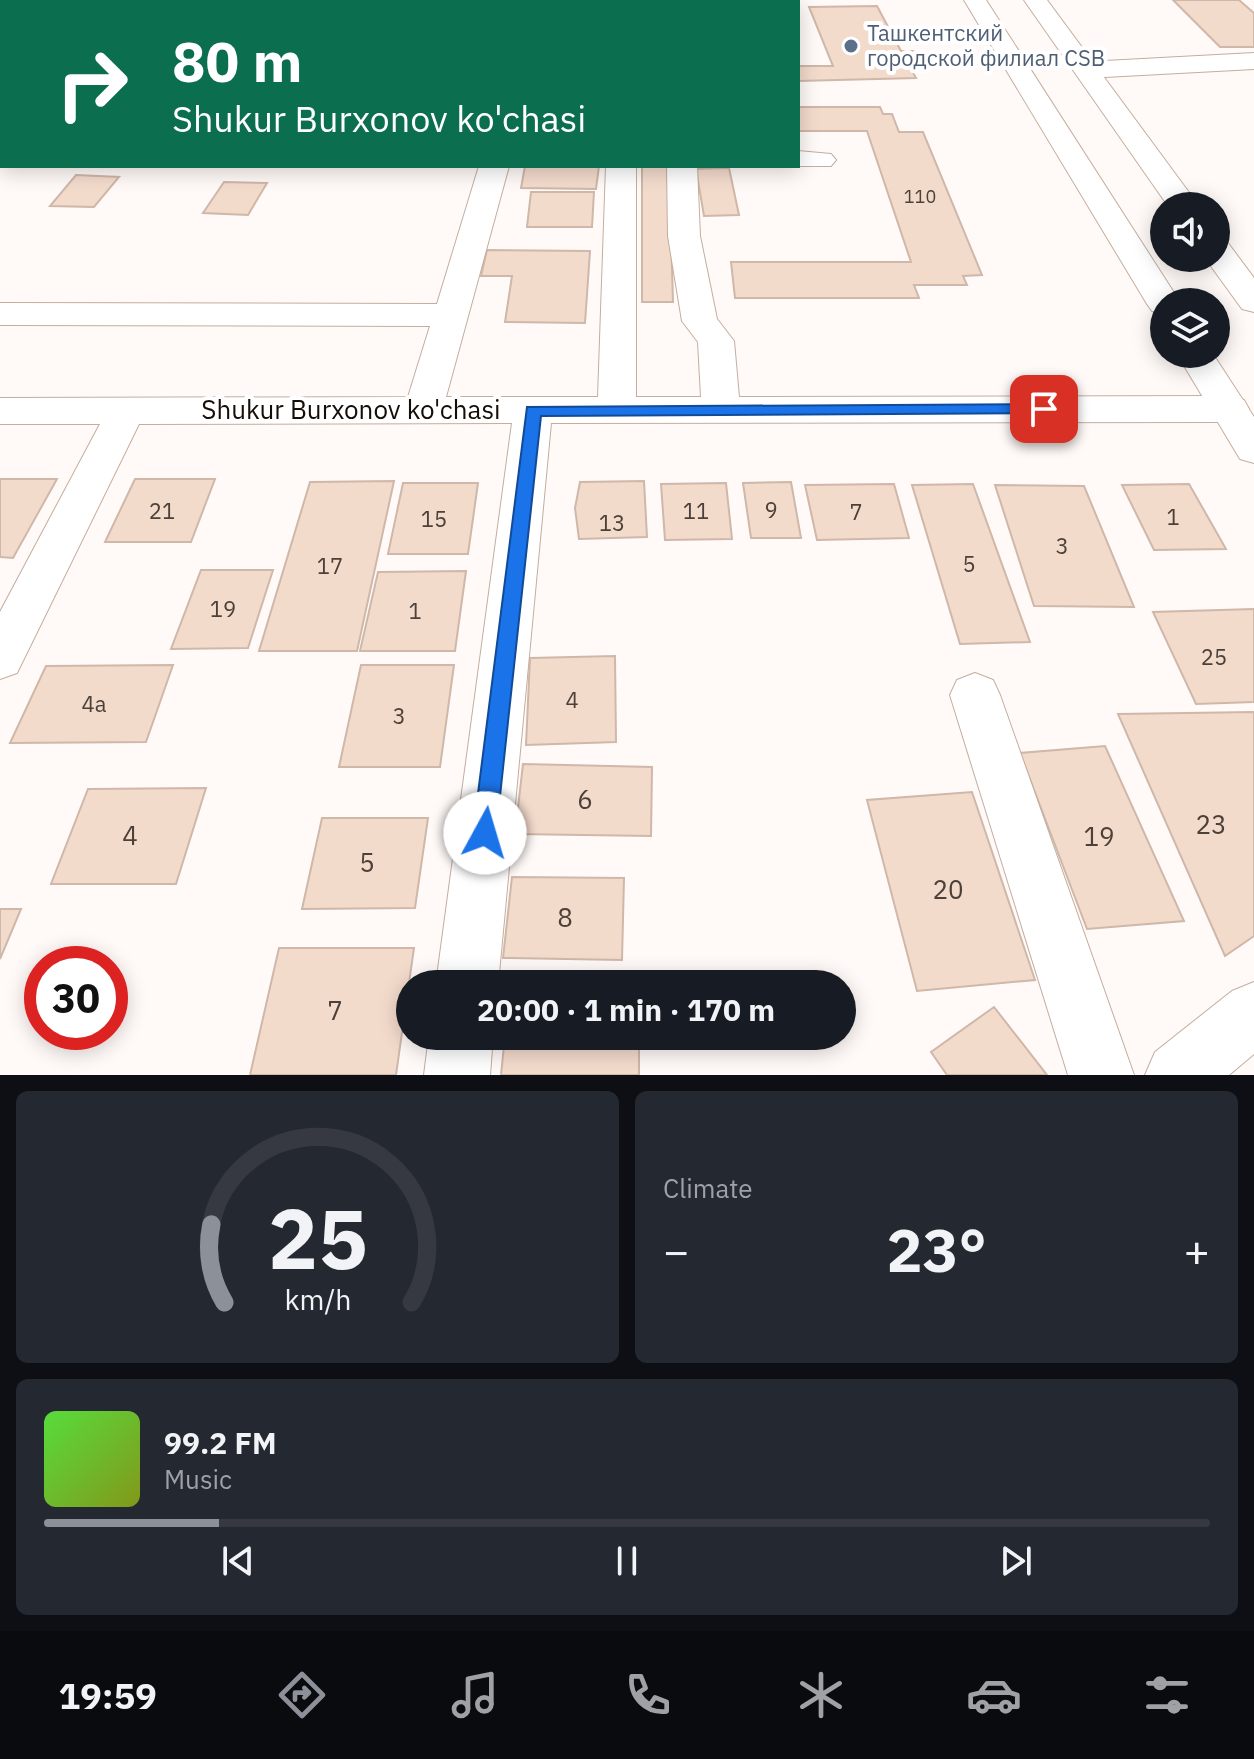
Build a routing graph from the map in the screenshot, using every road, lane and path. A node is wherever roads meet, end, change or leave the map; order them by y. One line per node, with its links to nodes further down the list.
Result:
1 (975, 0): 10 (street)
2 (1035, 0): 4 (street)
3 (1254, 61): 4 (street)
4 (1086, 70): 8 (street)
5 (493, 168): 13 (street)
6 (621, 168): 16 (street)
7 (682, 168): 17 (street)
8 (1174, 192)
9 (1230, 269): 11 (street)
10 (1154, 288)
11 (1254, 302)
12 (0, 314): 13 (street)
13 (448, 315): 20 (street)
14 (1208, 368): 21 (street)
15 (533, 410): 16 (street, Shukur Burxonov ko'chasi); 20 (street, Shukur Burxonov ko'chasi); 25 (street)
16 (617, 410): 17 (street, Shukur Burxonov ko'chasi)
17 (721, 410): 21 (street, Shukur Burxonov ko'chasi)
18 (0, 411): 19 (street, Shukur Burxonov ko'chasi)
19 (126, 411): 20 (street, Shukur Burxonov ko'chasi); 23 (street)
20 (423, 411)
21 (1246, 411): 22 (street)
22 (1254, 449)
23 (0, 659)
24 (975, 695): 29 (street)
25 (469, 970)
26 (1254, 1013): 30 (street)
27 (460, 1050): 28 (street)
28 (457, 1075)
29 (1101, 1075)
30 (1178, 1075)

